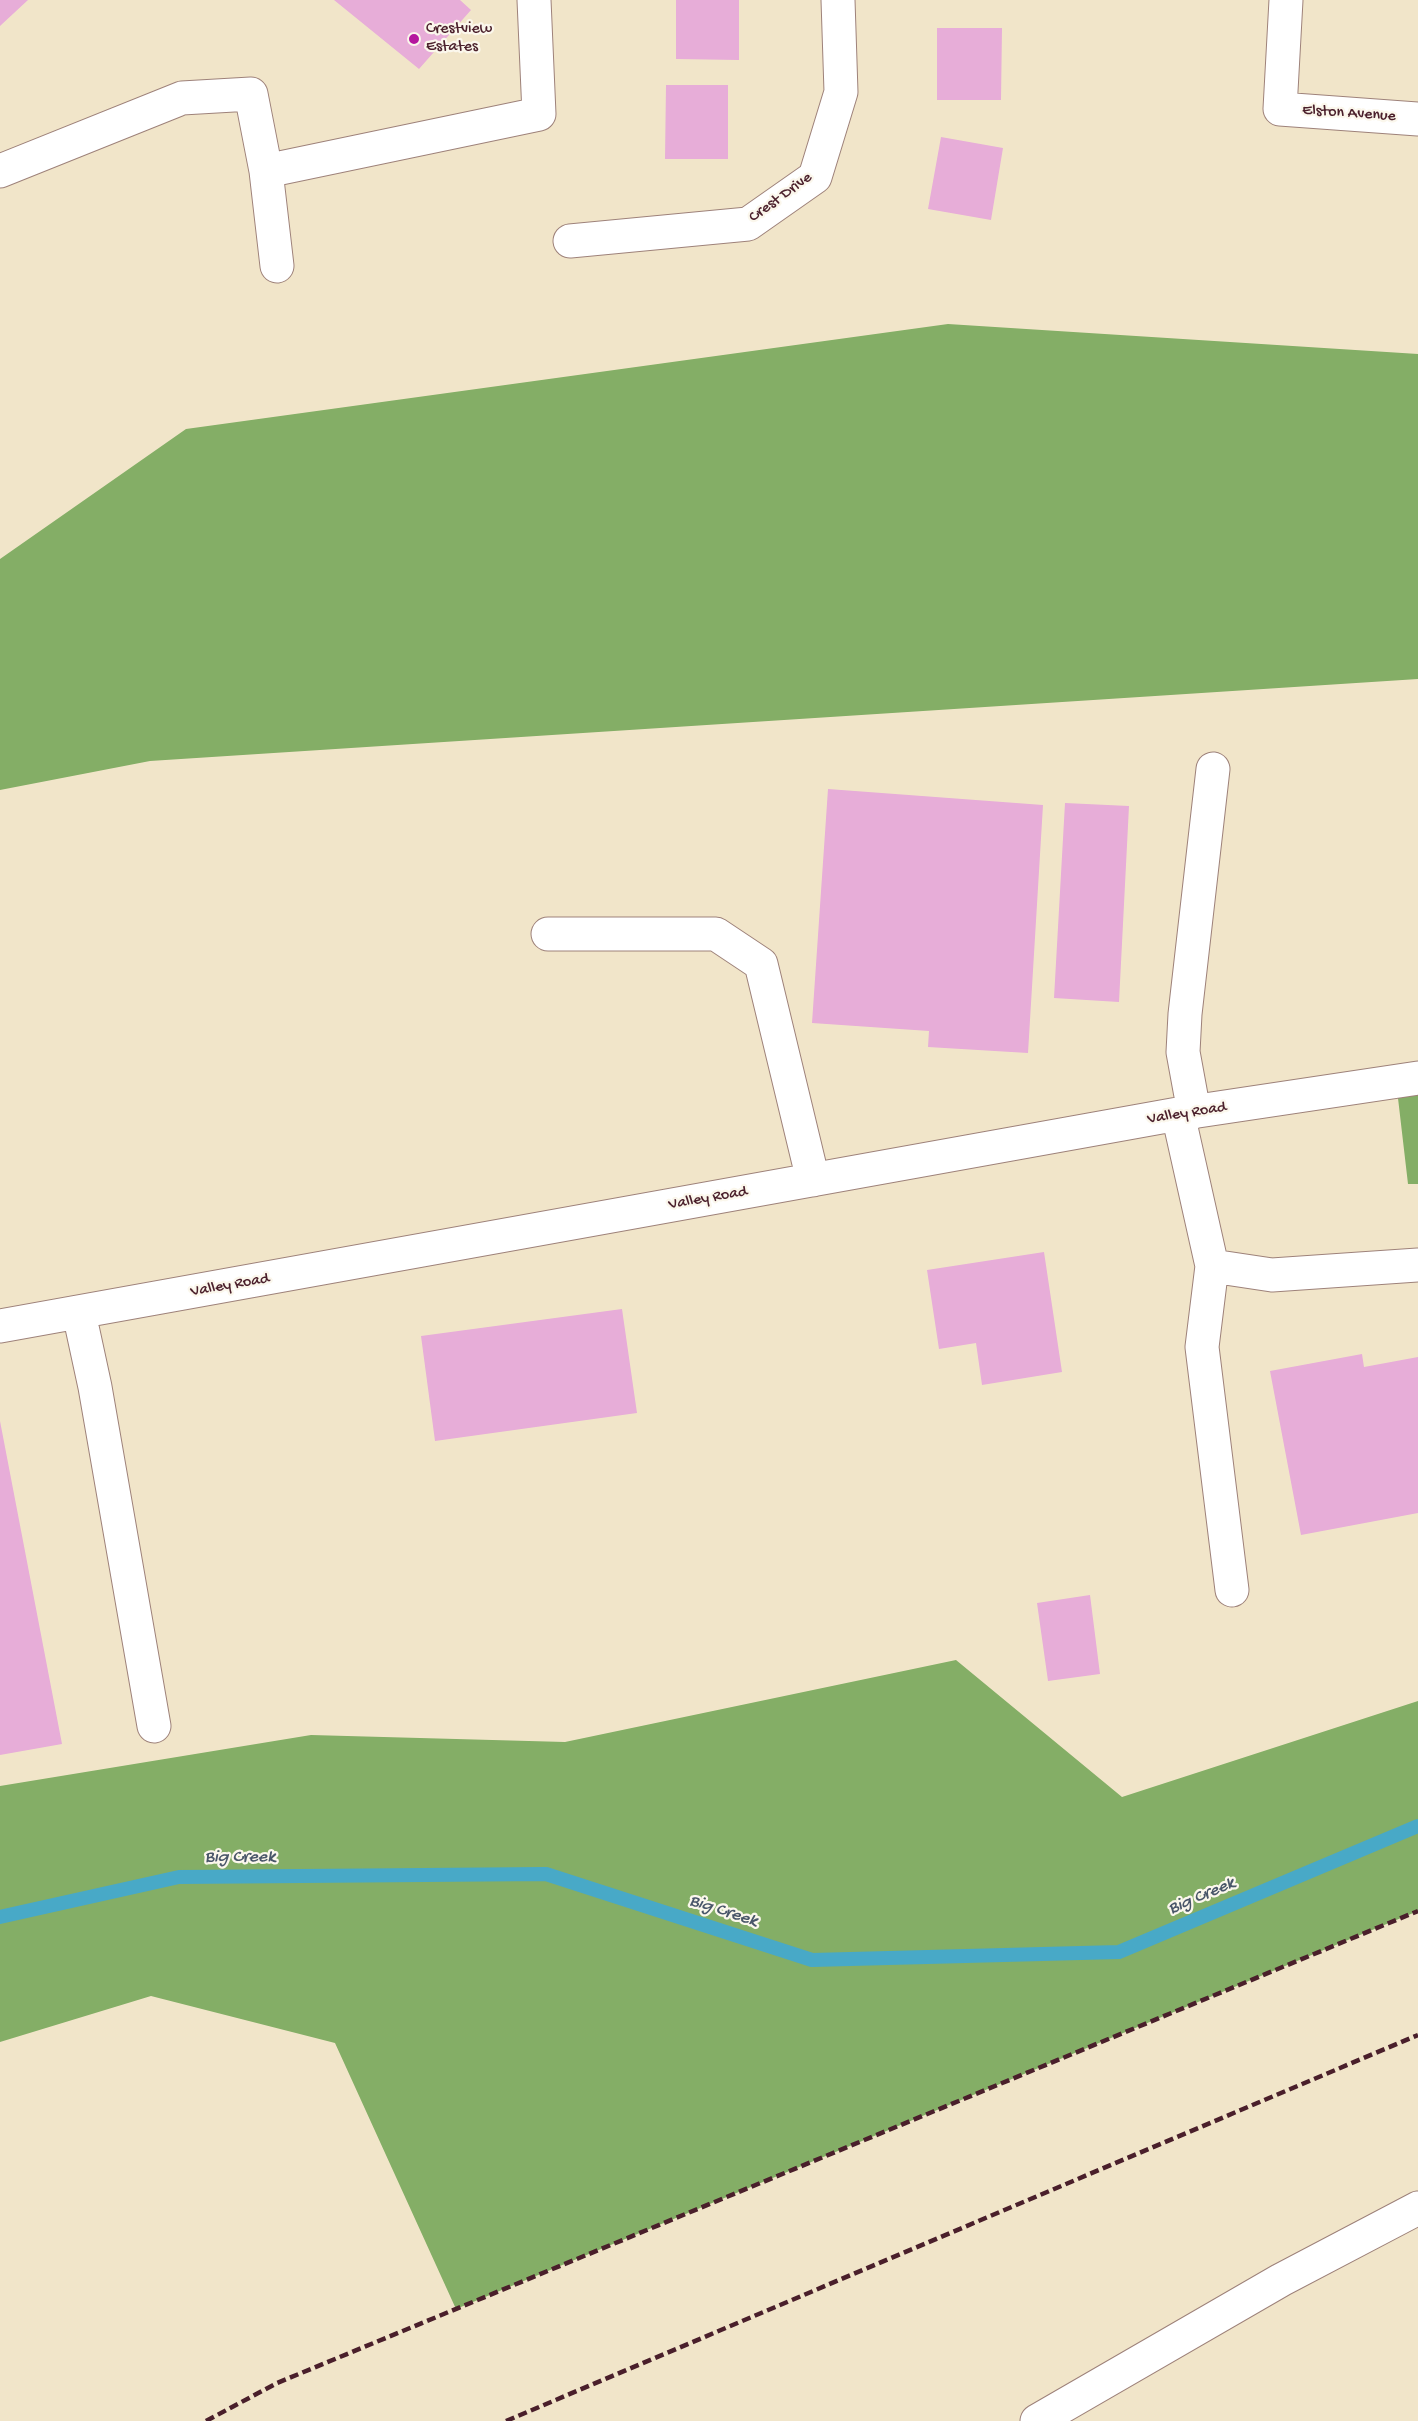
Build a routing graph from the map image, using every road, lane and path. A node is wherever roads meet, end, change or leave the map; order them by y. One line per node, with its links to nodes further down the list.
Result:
1 (534, 0): 6 (street)
2 (838, 0): 7 (street, Crest Drive)
3 (1286, 0): 4 (street, Elston Avenue)
4 (1418, 119)
5 (0, 171): 6 (street)
6 (266, 171): 8 (street)
7 (570, 241)
8 (277, 266)
9 (1213, 769): 12 (street)
10 (548, 934): 13 (street)
11 (1418, 1078): 12 (street, Valley Road)
12 (1186, 1113): 13 (street, Valley Road); 15 (street)
13 (813, 1180): 16 (street, Valley Road)
14 (1418, 1265): 15 (street)
15 (1212, 1266): 18 (street)
16 (79, 1313): 17 (street, Valley Road); 19 (street)
17 (0, 1326)
18 (1232, 1590)
19 (154, 1726)
20 (1418, 2208): 21 (street)
21 (1037, 2421)

